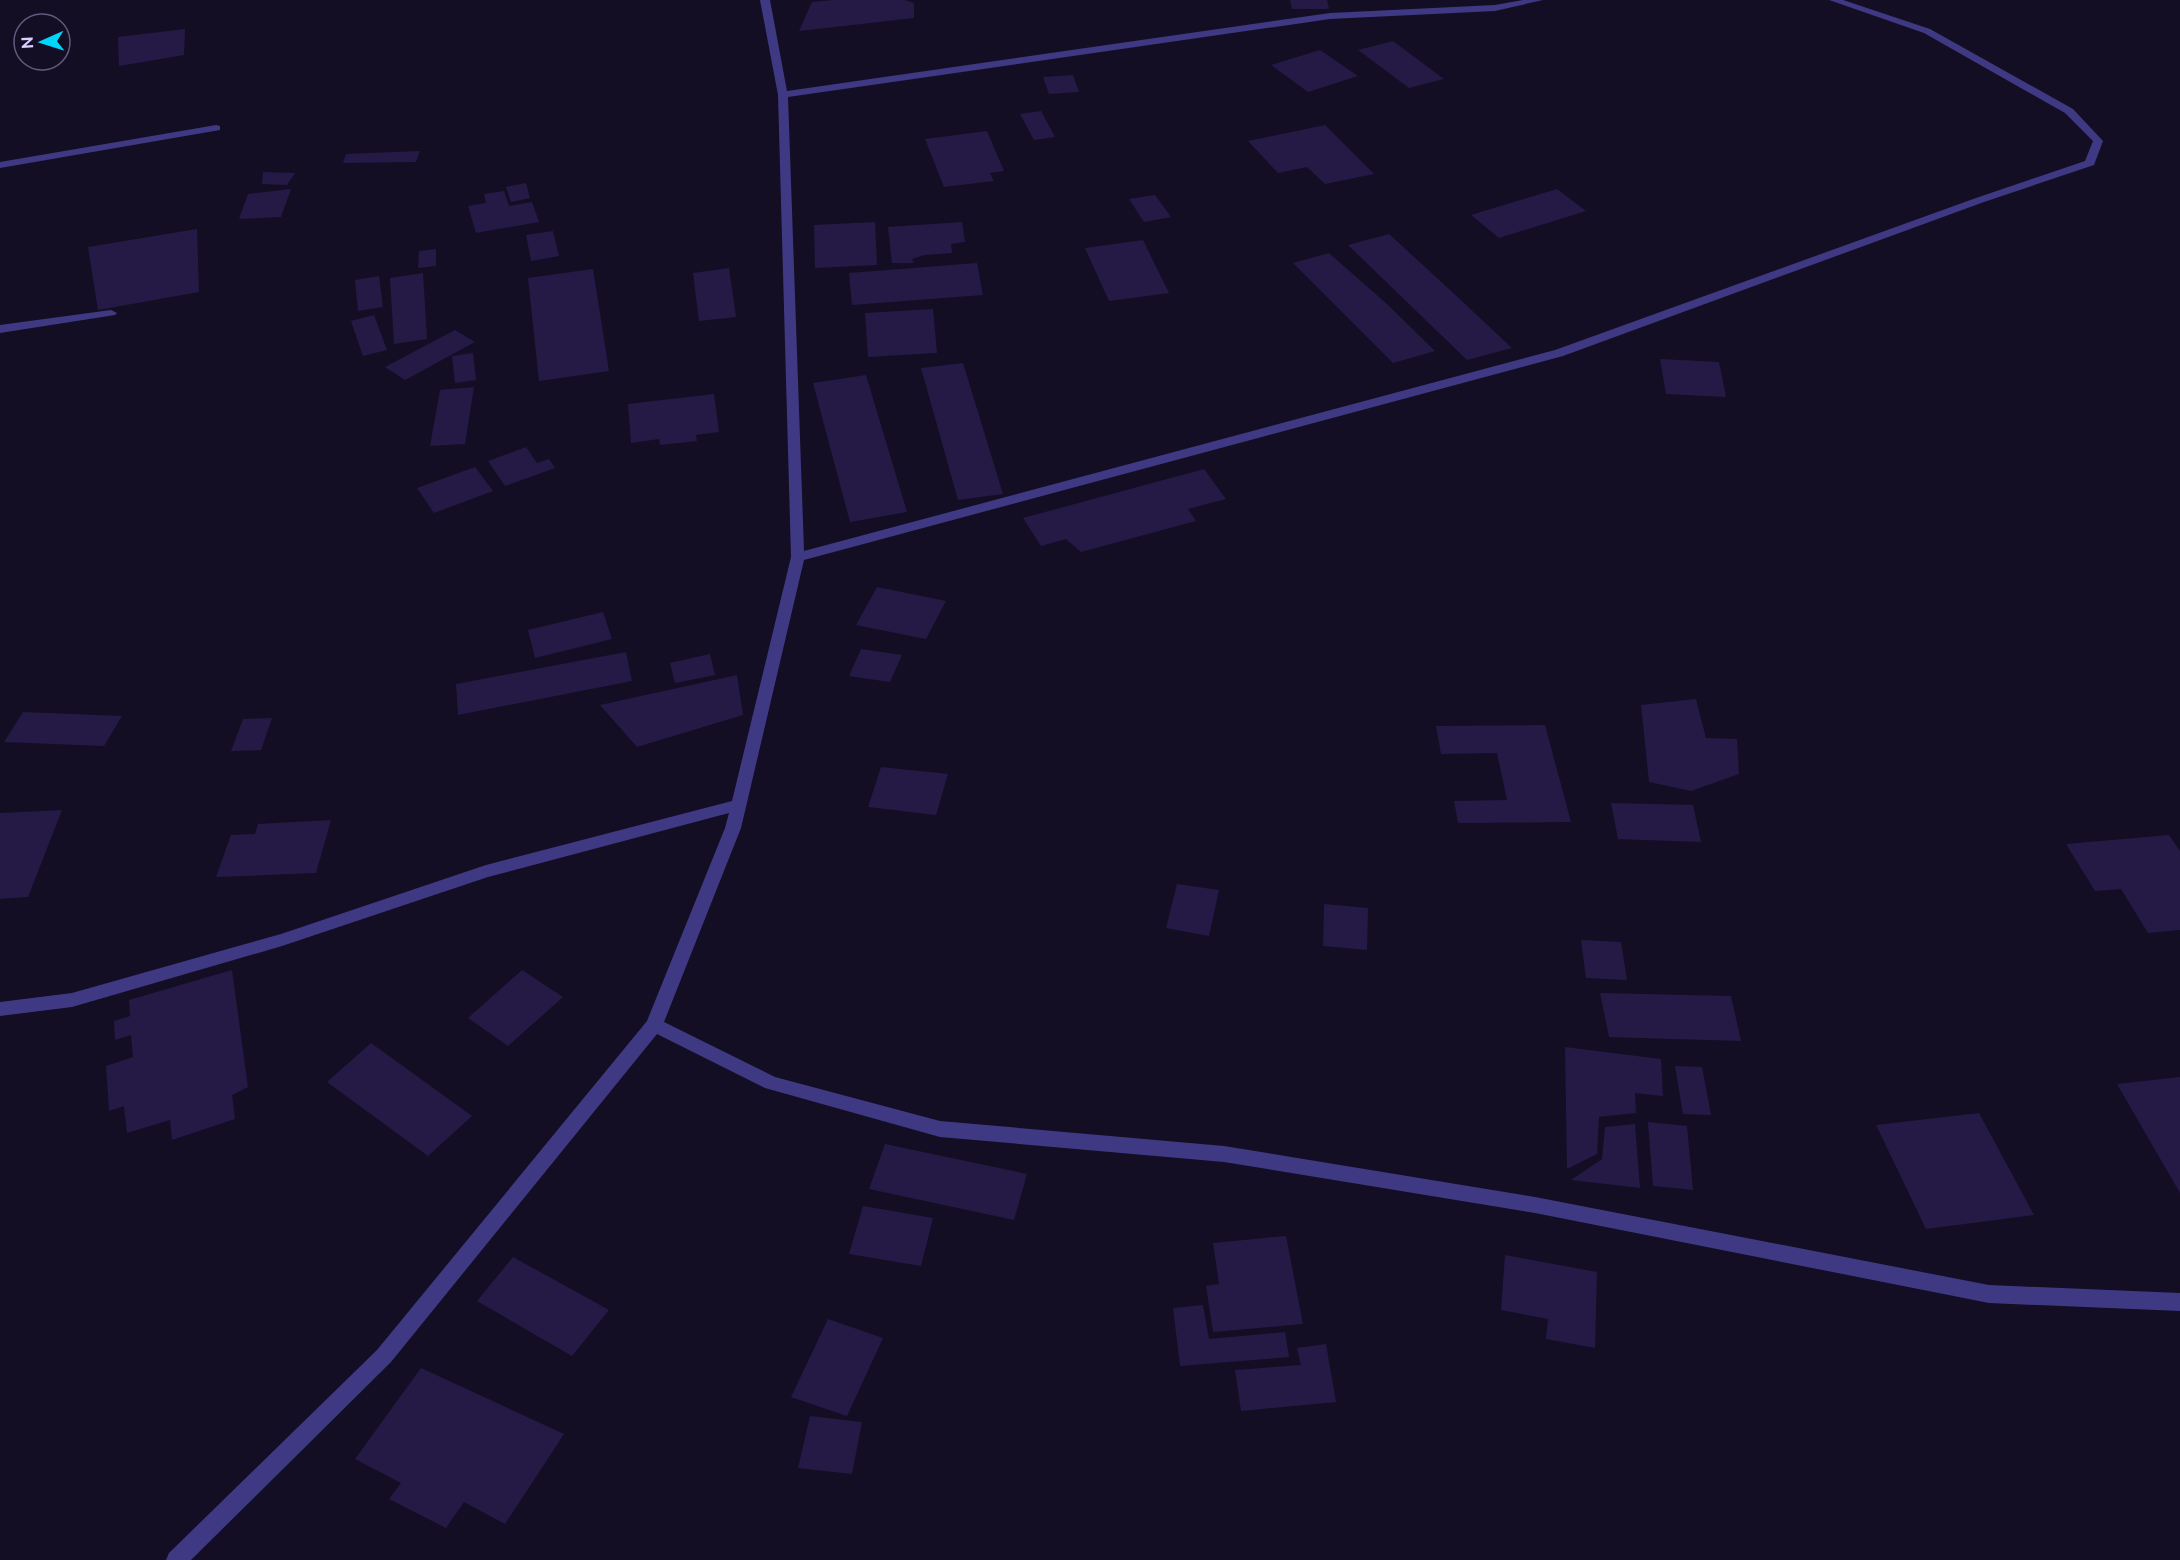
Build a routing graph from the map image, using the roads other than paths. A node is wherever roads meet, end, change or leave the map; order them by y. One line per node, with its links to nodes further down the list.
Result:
1 (765, 0): 4 (street)
2 (1538, 0): 4 (street)
3 (1834, 0): 9 (street)
4 (783, 95): 9 (street)
5 (216, 128): 6 (street)
6 (0, 165)
7 (111, 313): 8 (street)
8 (0, 329)
9 (798, 557): 10 (street)
10 (738, 805): 11 (street); 12 (street)
11 (0, 1010)
12 (654, 1025): 13 (street); 14 (street)
13 (2180, 1302)
14 (176, 1560)

